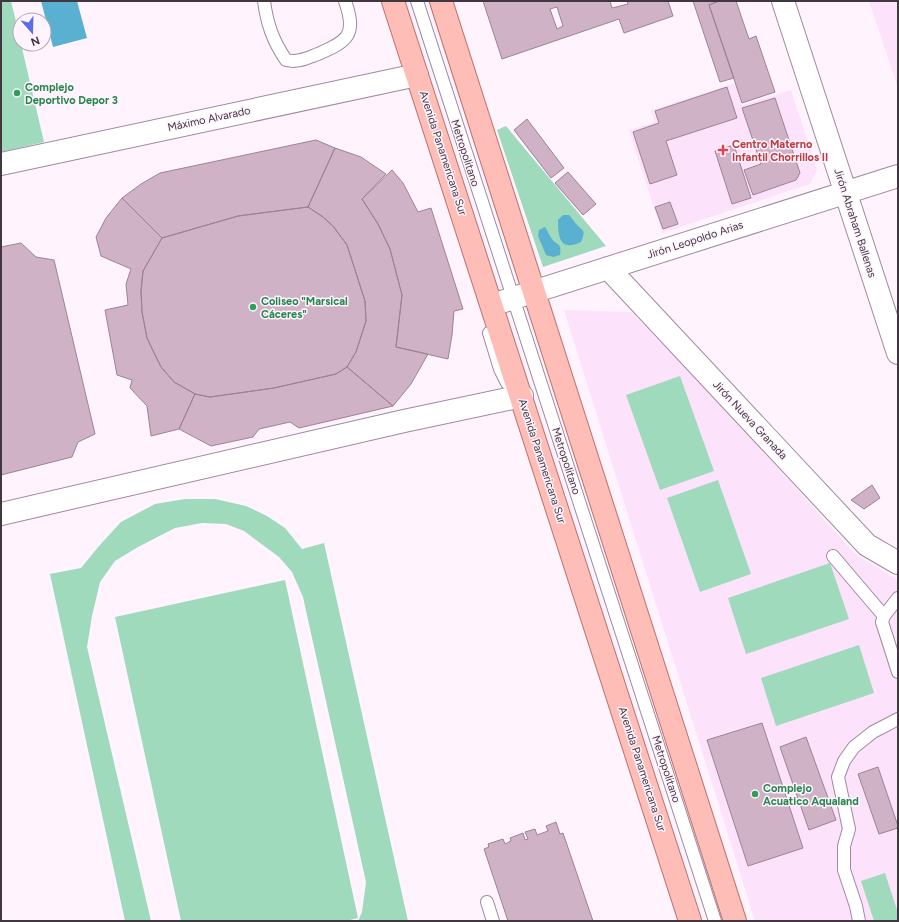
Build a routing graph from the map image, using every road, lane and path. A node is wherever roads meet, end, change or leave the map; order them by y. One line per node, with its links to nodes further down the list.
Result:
1 (264, 1): 2 (lane)
2 (346, 1)
3 (394, 1): 7 (main road, Avenida Panamericana Sur)
4 (417, 1): 12 (lane, Metropolitano)
5 (441, 1): 12 (main road)
6 (783, 1): 10 (street, Jirón Abraham Ballenas)
7 (415, 75): 8 (street, Máximo Alvarado); 13 (main road, Avenida Panamericana Sur); 15 (lane)
8 (1, 164)
9 (898, 176): 10 (street, Jirón Leopoldo Arias)
10 (845, 193): 11 (street, Jirón Leopoldo Arias); 14 (street, Jirón Abraham Ballenas)
11 (608, 268): 12 (street, Jirón Leopoldo Arias); 18 (street, Jirón Nueva Granada)
12 (523, 295): 13 (street, Jirón Leopoldo Arias); 26 (lane, Metropolitano); 27 (main road)
13 (492, 305): 15 (main road, Avenida Panamericana Sur)
14 (898, 353)
15 (517, 397): 16 (street); 25 (main road, Avenida Panamericana Sur)
16 (1, 514)
17 (833, 556): 20 (lane)
18 (898, 563)
19 (898, 598): 20 (lane)
20 (884, 616): 21 (lane)
21 (898, 672)
22 (898, 720): 28 (lane)
23 (486, 902): 24 (lane)
24 (493, 921)
25 (690, 921)
26 (715, 921)
27 (734, 921)
28 (859, 921)

